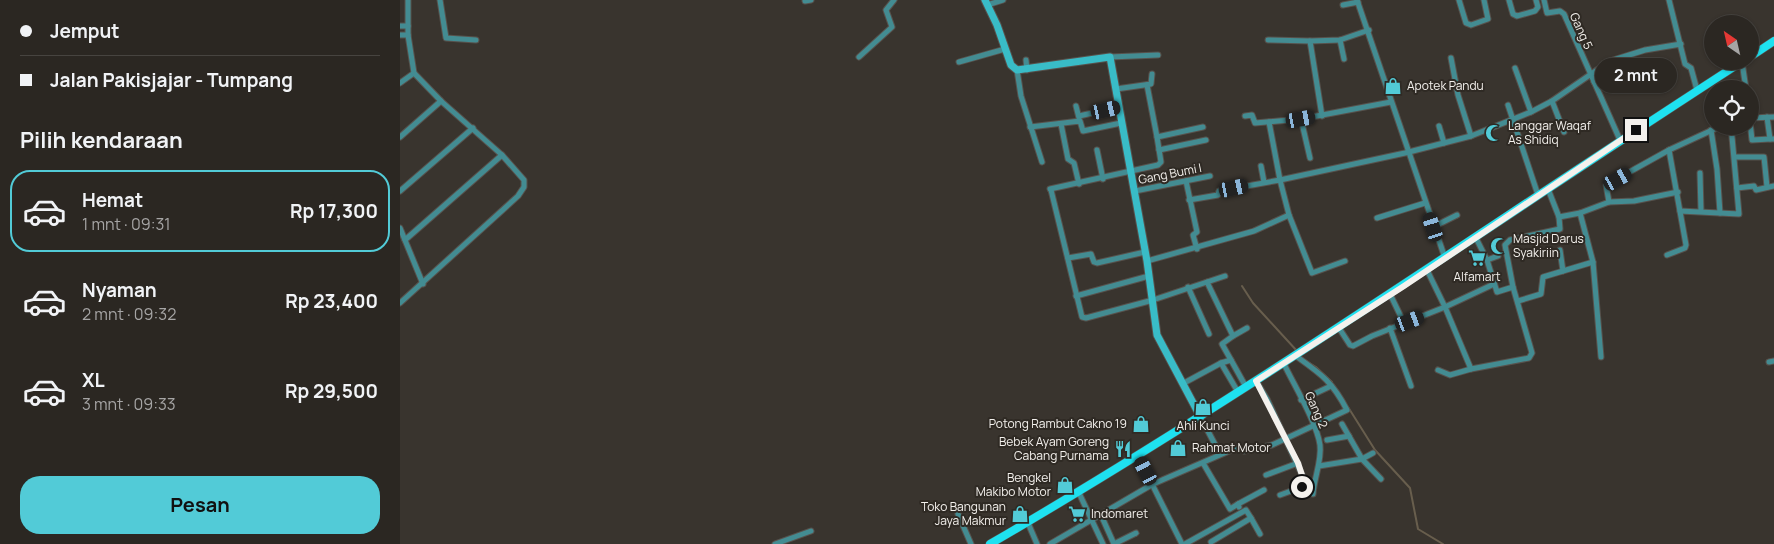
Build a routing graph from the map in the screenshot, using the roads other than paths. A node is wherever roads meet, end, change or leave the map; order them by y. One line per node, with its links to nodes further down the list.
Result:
1 (408, 0): 17 (street)
2 (440, 0): 21 (street)
3 (805, 0): 4 (street)
4 (811, 0)
5 (894, 0): 30 (street)
6 (1003, 0): 14 (street)
7 (1459, 0): 8 (street)
8 (1484, 0)
9 (1509, 0): 10 (street)
10 (1536, 0)
11 (1544, 0): 42 (street, Gang 5)
12 (1669, 0): 26 (street)
13 (1357, 1): 15 (street); 18 (street)
14 (989, 3): 27 (street)
15 (1343, 5)
16 (400, 26): 17 (street)
17 (408, 26): 20 (street)
18 (1369, 30): 23 (street); 51 (street)
19 (400, 35): 20 (street)
20 (408, 35): 41 (street)
21 (476, 40)
22 (1268, 40): 24 (street)
23 (1340, 40): 24 (street); 33 (street)
24 (1310, 41): 57 (street)
25 (1774, 41): 28 (main road)
26 (1681, 44): 42 (street); 48 (street)
27 (1005, 49): 35 (street); 37 (street)
28 (1759, 50)
29 (1158, 54): 31 (street)
30 (860, 57)
31 (1110, 57): 38 (street); 47 (street)
32 (1451, 58): 76 (street)
33 (1344, 59)
34 (1026, 60): 38 (street)
35 (959, 62)
36 (1515, 68): 55 (street)
37 (1017, 70): 38 (street); 68 (street)
38 (1027, 70)
39 (1728, 70): 48 (main road)
40 (1617, 71): 44 (street)
41 (414, 73): 45 (street); 49 (street)
42 (1590, 73): 44 (street, Gang 5); 50 (street)
43 (1152, 74): 46 (street)
44 (1594, 82): 81 (street, Gang 5)
45 (400, 83)
46 (1147, 85): 47 (street); 78 (street)
47 (1116, 89): 54 (street)
48 (1697, 90): 81 (main road)
49 (441, 101): 70 (street); 77 (street)
50 (1552, 101): 55 (street); 71 (street)
51 (1391, 102): 57 (street); 86 (street)
52 (1076, 106): 61 (street)
53 (1508, 106): 63 (street)
54 (1119, 107): 61 (street); 65 (street)
55 (1531, 112): 63 (street)
56 (1245, 116): 64 (street)
57 (1322, 116): 62 (street)
58 (1759, 117): 59 (street)
59 (1767, 117): 60 (street); 79 (street)
60 (1774, 117)
61 (1080, 119): 65 (street); 66 (street)
62 (1301, 119): 64 (street); 89 (street)
63 (1512, 120): 76 (street); 107 (street)
64 (1269, 122): 96 (street)
65 (1121, 123): 92 (street)
66 (1062, 124): 68 (street); 99 (street)
67 (1439, 126): 82 (street)
68 (1030, 127): 90 (street)
69 (1203, 127): 78 (street)
70 (473, 128): 87 (street); 104 (street)
71 (1564, 132)
72 (1704, 133): 85 (street)
73 (1712, 135): 114 (street)
74 (1732, 135): 88 (street)
75 (1751, 135): 79 (street)
76 (1471, 136): 82 (street)
77 (400, 137)
78 (1157, 137): 84 (street)
79 (1772, 139)
80 (1206, 140): 84 (street)
81 (1620, 140): 103 (main road)
82 (1444, 143): 86 (street)
83 (1098, 150): 95 (street)
84 (1159, 150): 92 (street)
85 (1669, 150): 106 (street); 110 (street)
86 (1410, 152): 96 (street); 109 (street)
87 (502, 156): 122 (street); 139 (street)
88 (1735, 157): 101 (street); 102 (street)
89 (1310, 158)
90 (1042, 162)
91 (1261, 166): 98 (street)
92 (1130, 171): 95 (street); 105 (street)
93 (1700, 173): 112 (street)
94 (1210, 176): 97 (street, Gang Bumi I)
95 (1103, 179): 99 (street)
96 (1280, 180): 98 (street); 115 (street)
97 (1186, 181): 105 (street, Gang Bumi I); 108 (street)
98 (1264, 182): 108 (street)
99 (1079, 184): 128 (street)
100 (1774, 186): 101 (street)
101 (1767, 187): 102 (street)
102 (1737, 188): 114 (street)
103 (1548, 189): 107 (main road); 117 (street)
104 (400, 191)
105 (1135, 191): 125 (street)
106 (1678, 192): 110 (street); 111 (street)
107 (1538, 196): 121 (main road)
108 (1189, 200): 123 (street)
109 (1425, 202): 118 (street); 119 (street)
110 (1609, 202): 113 (street)
111 (1680, 211): 112 (street); 126 (street)
112 (1701, 211): 114 (street)
113 (1580, 213): 117 (street); 133 (street)
114 (1720, 213)
115 (1289, 215): 123 (street); 132 (street)
116 (1457, 215): 119 (street)
117 (1560, 217): 142 (street)
118 (1377, 218)
119 (1433, 227): 129 (street)
120 (400, 228): 122 (street)
121 (1476, 238): 129 (main road); 130 (street)
122 (405, 240): 139 (street)
123 (1197, 249): 131 (street)
124 (1560, 250): 135 (street)
125 (1145, 252): 128 (street); 131 (street)
126 (1667, 255)
127 (1498, 256): 130 (street)
128 (1068, 258): 144 (street)
129 (1445, 258): 134 (main road)
130 (1487, 260): 140 (street)
131 (1147, 261): 136 (street)
132 (1345, 262)
133 (1592, 262): 135 (street); 156 (street)
134 (1427, 270): 143 (main road); 148 (street)
135 (1563, 271): 146 (street)
136 (1149, 276): 144 (street); 145 (street)
137 (1225, 276): 138 (street)
138 (1207, 282): 141 (street); 154 (street)
139 (423, 284): 147 (street)
140 (1494, 284): 142 (street); 148 (street)
141 (1188, 287): 145 (street); 153 (street)
142 (1513, 287): 146 (street)
143 (1390, 294): 149 (street); 151 (main road)
144 (1076, 296): 145 (street)
145 (1153, 300): 163 (street)
146 (1518, 301): 161 (street)
147 (400, 303)
148 (1445, 307): 149 (street); 161 (street)
149 (1404, 323): 152 (street)
150 (1247, 328): 154 (street)
151 (1339, 328): 152 (street); 155 (main road)
152 (1390, 328): 165 (street)
153 (1209, 334)
154 (1233, 336): 157 (street)
155 (1298, 355): 159 (main road); 164 (street)
156 (1601, 356)
157 (1231, 360): 158 (street); 166 (street)
158 (1221, 363): 163 (street); 167 (street)
159 (1284, 364): 162 (main road); 168 (street, Gang 2)
160 (1438, 370): 161 (street)
161 (1471, 370)
162 (1256, 381): 166 (main road); 173 (street)
163 (1184, 383): 169 (street)
164 (1331, 386): 168 (street); 171 (street)
165 (1411, 386)
166 (1246, 388): 167 (main road)
167 (1238, 392): 169 (main road)
168 (1301, 400): 171 (street, Gang 2)
169 (1200, 416): 176 (street); 177 (main road)
170 (1342, 424): 172 (street)
171 (1313, 426): 173 (street); 181 (street, Gang 2)
172 (1349, 436): 174 (street); 178 (street)
173 (1286, 439): 176 (street); 180 (street)
174 (1327, 440)
175 (1373, 453): 178 (street)
176 (1220, 454): 179 (street)
177 (1138, 456): 184 (street); 186 (main road)
178 (1362, 459): 181 (street); 183 (street)
179 (1203, 463): 184 (street); 189 (street)
180 (1298, 463): 182 (street); 188 (street)
181 (1319, 466): 187 (street, Gang 2)
182 (1266, 475)
183 (1381, 479)
184 (1153, 484): 192 (street); 207 (street)
185 (1264, 490): 189 (street)
186 (1078, 493): 194 (street); 195 (main road)
187 (1313, 494)
188 (1280, 495)
189 (1238, 504): 190 (street)
190 (1242, 511): 193 (street); 207 (street)
191 (958, 514): 201 (street)
192 (1101, 515): 194 (street); 206 (street)
193 (1251, 518): 198 (street); 199 (street)
194 (1092, 520): 204 (street); 205 (street)
195 (1028, 522): 202 (main road); 203 (street)
196 (811, 531): 200 (street)
197 (1136, 532): 206 (street)
198 (1260, 534)
199 (1215, 542)
200 (775, 544)
201 (971, 544)
202 (990, 544)
203 (1037, 544)
204 (1050, 544)
205 (1103, 544)
206 (1114, 544)
207 (1183, 544)

